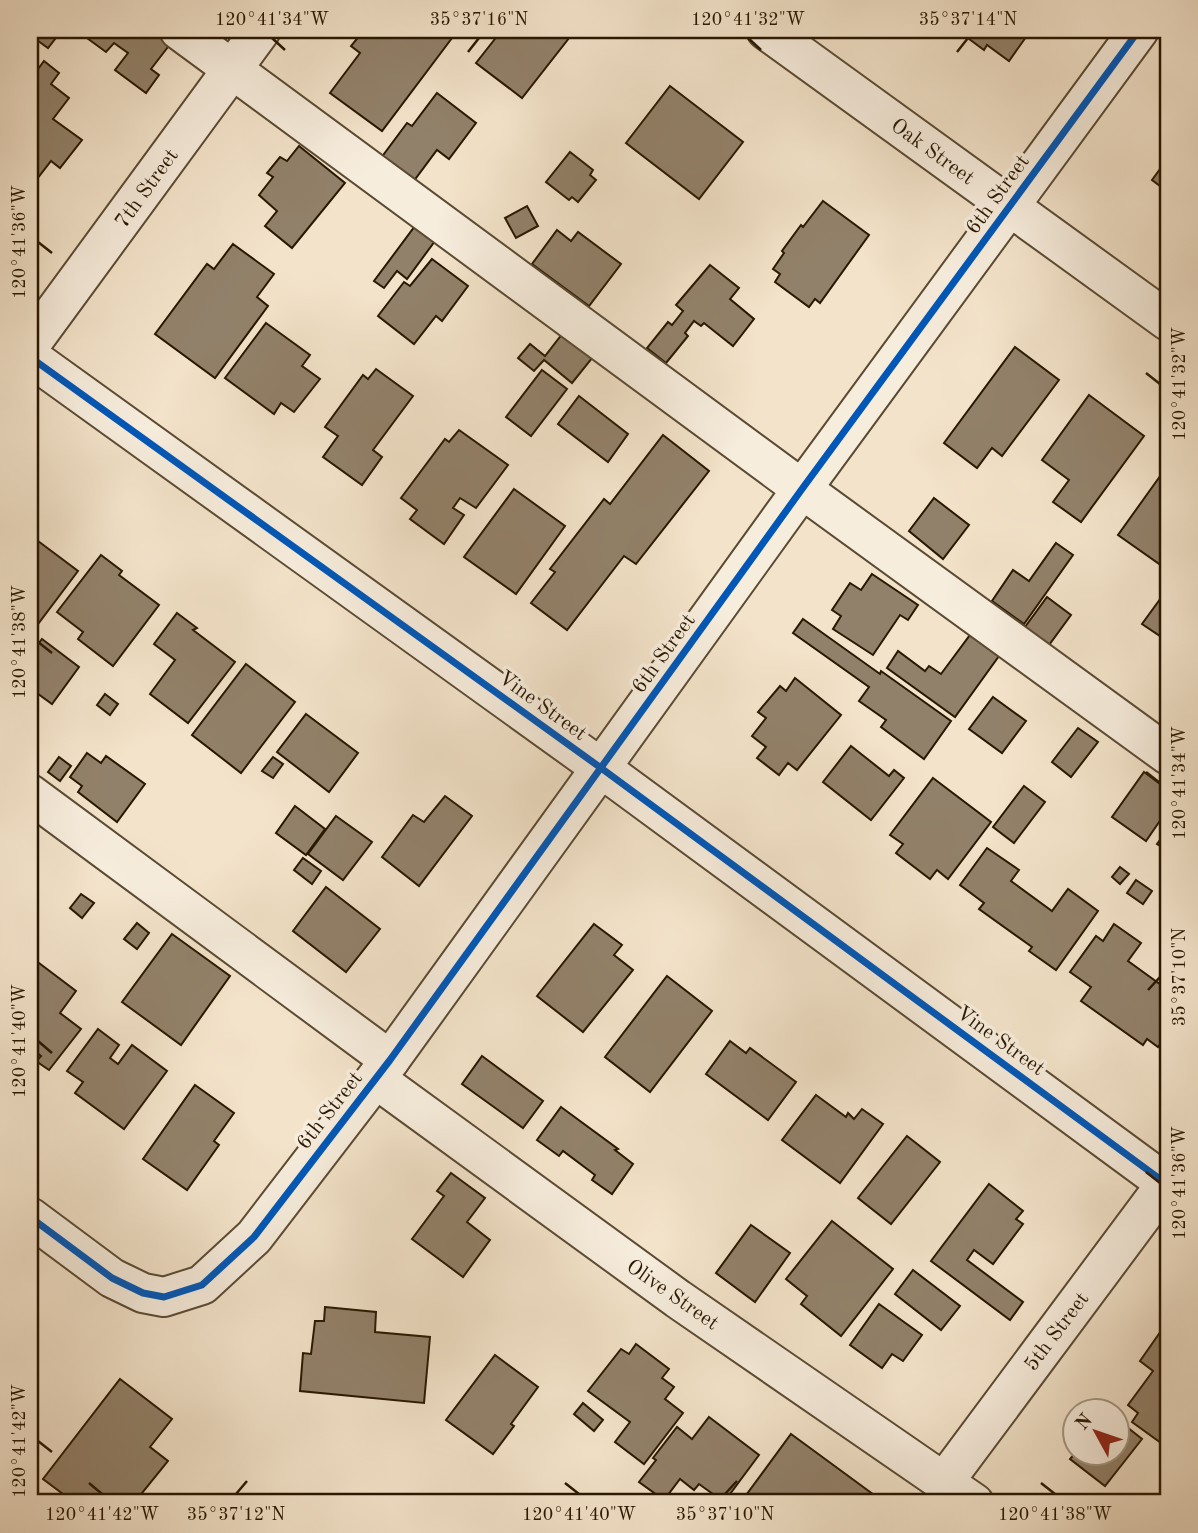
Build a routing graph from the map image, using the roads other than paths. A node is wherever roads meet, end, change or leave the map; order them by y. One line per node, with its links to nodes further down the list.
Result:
1 (179, 30): 5 (street)
2 (261, 30): 5 (street, 7th Street)
3 (766, 30): 6 (street, Oak Street)
4 (1139, 30): 6 (street, 6th Street)
5 (233, 69): 8 (street, 7th Street); 10 (street)
6 (1010, 206): 7 (street, Oak Street); 10 (street, 6th Street)
7 (1168, 321)
8 (30, 345)
9 (30, 357): 12 (street, Vine Street)
10 (802, 489): 11 (street); 12 (street, 6th Street)
11 (1168, 755)
12 (601, 768): 14 (street, 6th Street); 15 (street, Vine Street)
13 (30, 794): 14 (street, Olive Street)
14 (383, 1070): 16 (street, 6th Street); 17 (street, Olive Street)
15 (1168, 1183): 17 (street, 5th Street)
16 (30, 1217)
17 (959, 1492)

